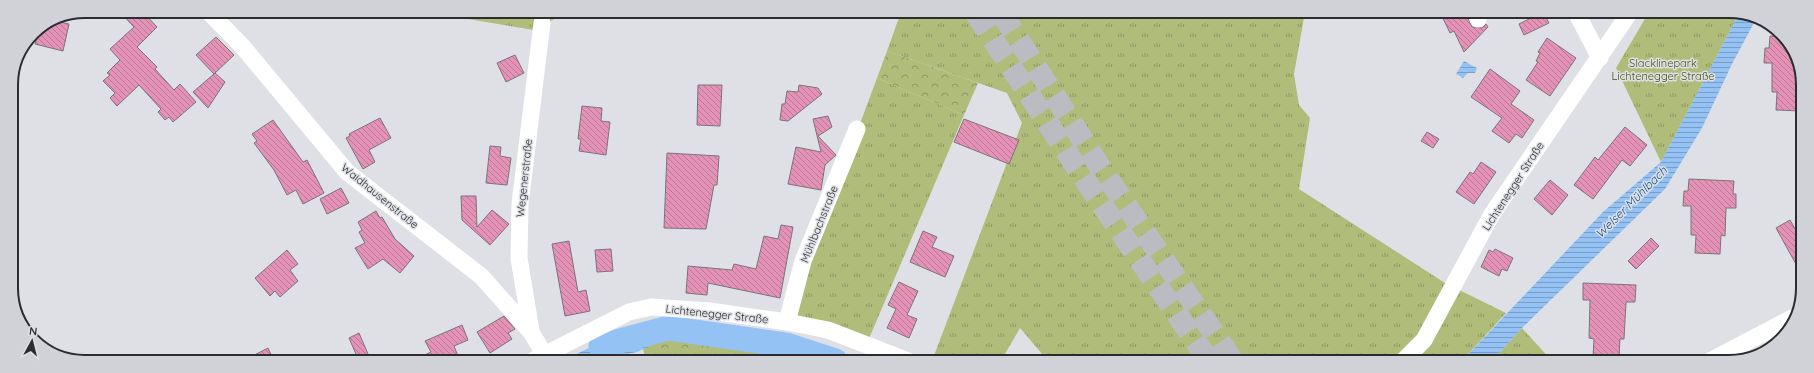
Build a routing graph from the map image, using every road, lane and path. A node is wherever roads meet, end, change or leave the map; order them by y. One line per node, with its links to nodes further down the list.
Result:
1 (215, 18): 9 (street, Waidhausenstraße)
2 (1579, 18): 5 (street)
3 (1626, 18): 5 (street, Lichtenegger Straße)
4 (542, 23): 9 (street, Wegenerstraße)
5 (1600, 58): 13 (street, Lichtenegger Straße)
6 (857, 129): 8 (street, Mühlbachstraße)
7 (1787, 321): 14 (street)
8 (787, 322): 11 (street, Lichtenegger Straße); 12 (street, Lichtenegger Straße)
9 (531, 332): 10 (street, Waidhausenstraße)
10 (537, 355)
11 (542, 355)
12 (893, 355)
13 (1409, 355)
14 (1721, 355)

